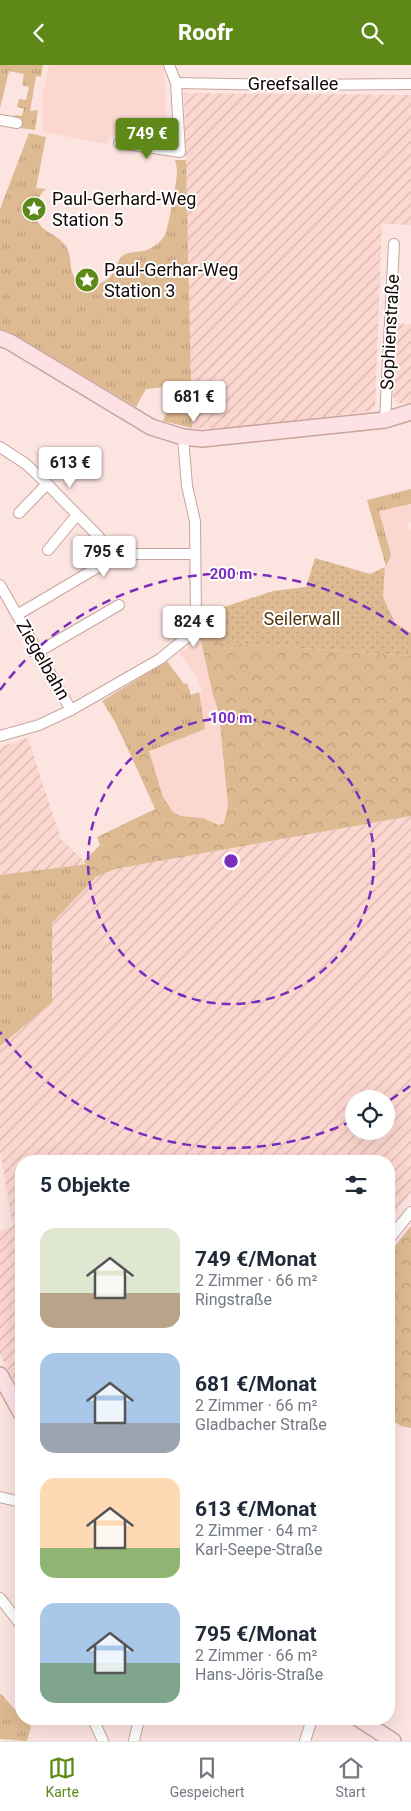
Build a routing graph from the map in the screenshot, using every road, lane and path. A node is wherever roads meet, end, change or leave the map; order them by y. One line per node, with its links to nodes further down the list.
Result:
1 (169, 65): 2 (street)
2 (176, 83): 3 (street, Greefsallee); 6 (street)
3 (411, 84)
4 (0, 120): 5 (street)
5 (17, 123)
6 (118, 143)
7 (394, 245): 10 (street, Sophienstraße)
8 (0, 338): 11 (main road)
9 (411, 412): 10 (main road)
10 (385, 420): 11 (main road)
11 (183, 437): 17 (street)
12 (0, 447): 13 (street)
13 (48, 484): 14 (street); 15 (street)
14 (19, 513)
15 (77, 515): 16 (street); 18 (street)
16 (48, 550)
17 (195, 554): 18 (street); 23 (street)
18 (105, 563): 21 (street)
19 (0, 585): 21 (street, Ziegelbahn)
20 (119, 605): 22 (street)
21 (17, 615): 22 (street, Ziegelbahn)
22 (38, 652): 23 (street, Ziegelbahn)
23 (71, 710): 24 (street)
24 (0, 736)
25 (411, 1212): 26 (street)
26 (395, 1232)
27 (0, 1375): 28 (main road)
28 (15, 1402)
29 (0, 1497): 30 (street)
30 (15, 1501)
31 (0, 1598): 32 (street)
32 (15, 1617)
33 (96, 1725): 37 (street)
34 (138, 1725): 38 (street)
35 (310, 1725): 39 (street)
36 (368, 1725): 40 (main road)
37 (103, 1741)
38 (134, 1741)
39 (305, 1741)
40 (393, 1741)

